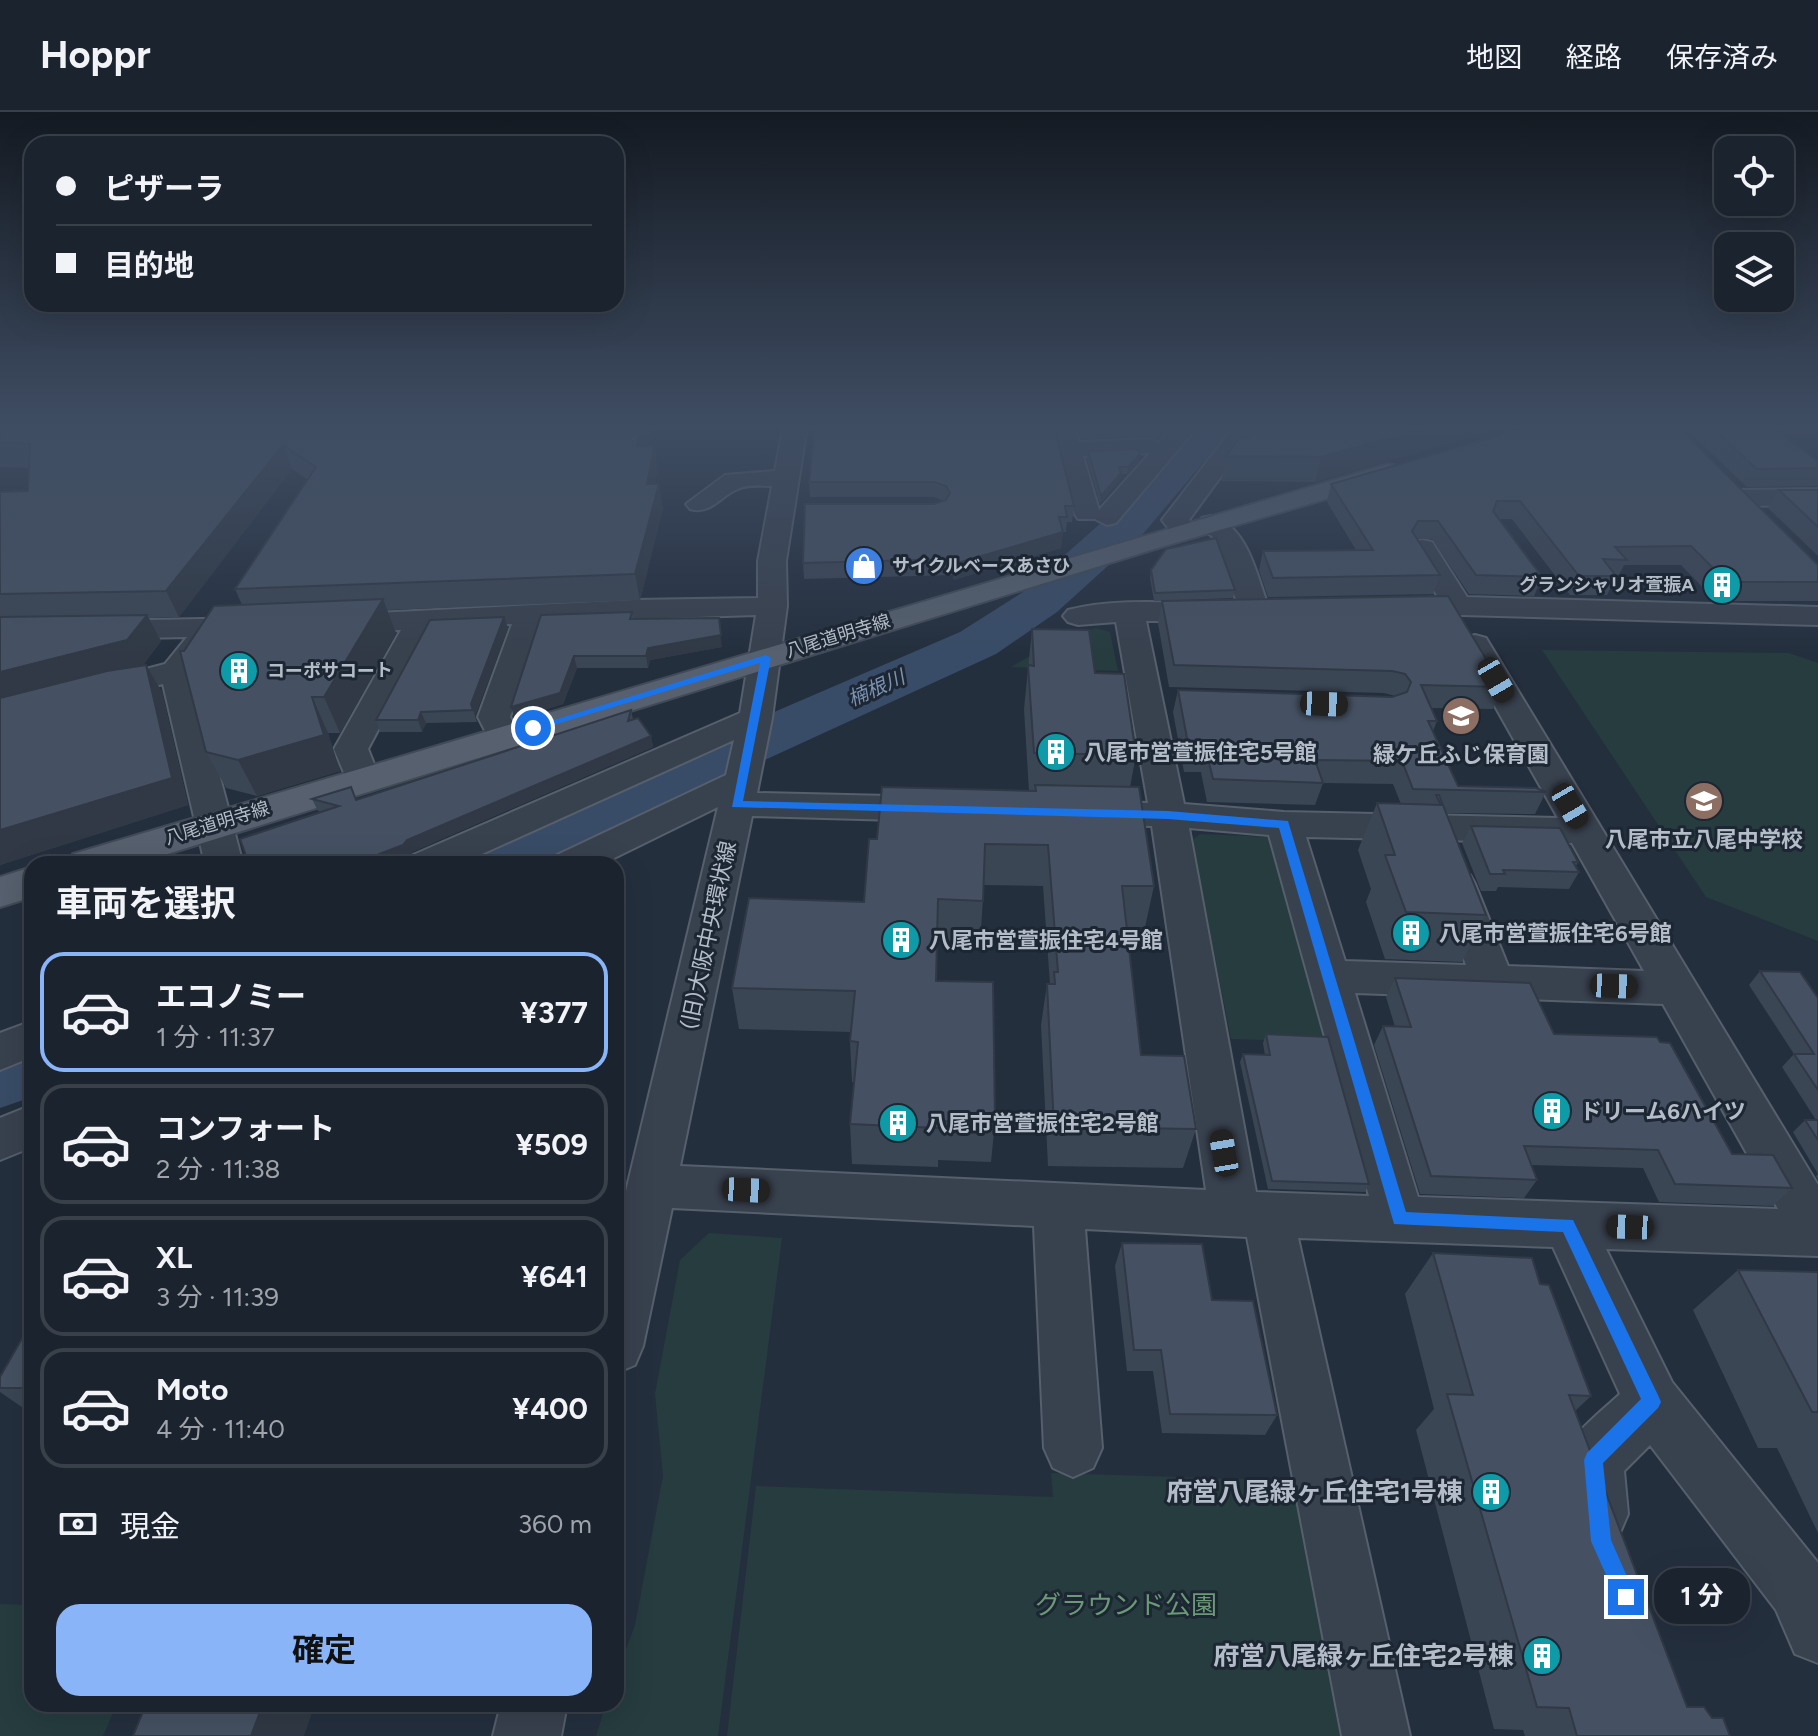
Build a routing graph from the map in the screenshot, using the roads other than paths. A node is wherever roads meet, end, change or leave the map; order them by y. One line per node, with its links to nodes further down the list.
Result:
1 (794, 503): 12 (street, (旧)大阪中央環状線)
2 (1092, 503): 3 (street)
3 (1109, 503)
4 (1188, 503): 9 (street)
5 (1284, 503): 8 (main road, 八尾道明寺線)
6 (1745, 503): 7 (street)
7 (1762, 520)
8 (1211, 524): 9 (main road, 八尾道明寺線); 15 (street)
9 (1184, 531): 25 (main road, 八尾道明寺線)
10 (1422, 548): 11 (street)
11 (1455, 605): 13 (street); 19 (street); 39 (street)
12 (772, 606): 17 (street); 25 (street, (旧)大阪中央環状線)
13 (1376, 607)
14 (1285, 610): 15 (street)
15 (1255, 611): 16 (street)
16 (1129, 612): 18 (street); 34 (street)
17 (530, 616): 20 (street); 29 (street)
18 (1078, 616)
19 (1818, 616)
20 (421, 621): 21 (street); 30 (street)
21 (315, 625)
22 (285, 626): 23 (street)
23 (209, 629): 24 (street); 26 (street)
24 (0, 632)
25 (766, 658): 28 (street, (旧)大阪中央環状線); 29 (main road, 八尾道明寺線)
26 (176, 671): 27 (street); 35 (street)
27 (0, 717)
28 (756, 718): 31 (street, (旧)大阪中央環状線); 43 (street)
29 (504, 737): 30 (main road, 八尾道明寺線)
30 (362, 779): 35 (main road, 八尾道明寺線)
31 (739, 793): 32 (street); 37 (street); 40 (street, (旧)大阪中央環状線)
32 (960, 810)
33 (1056, 812): 34 (street)
34 (1168, 815): 36 (street); 56 (street)
35 (215, 823): 41 (main road, 八尾道明寺線); 42 (street)
36 (1284, 824): 38 (street); 47 (street)
37 (650, 825): 40 (street); 44 (street)
38 (1435, 828): 39 (street); 48 (street)
39 (1585, 831): 49 (street)
40 (726, 853): 54 (street, (旧)大阪中央環状線)
41 (113, 856)
42 (222, 856)
43 (444, 856)
44 (586, 856)
45 (24, 884): 46 (main road)
46 (0, 892)
47 (1327, 976): 48 (street); 57 (street)
48 (1493, 982): 49 (street)
49 (1675, 988): 59 (street)
50 (24, 1042): 51 (street)
51 (0, 1052)
52 (24, 1129): 53 (street)
53 (0, 1140)
54 (653, 1186): 55 (street); 60 (street, (旧)大阪中央環状線)
55 (1058, 1206): 56 (street); 62 (street)
56 (1251, 1215): 57 (street); 67 (street)
57 (1400, 1219): 58 (street)
58 (1568, 1225): 59 (street); 61 (street)
59 (1818, 1232)
60 (624, 1311)
61 (1652, 1402): 63 (street); 64 (street)
62 (1073, 1448)
63 (1614, 1569)
64 (1818, 1631)
65 (532, 1712): 66 (street)
66 (527, 1736)
67 (1376, 1736)

